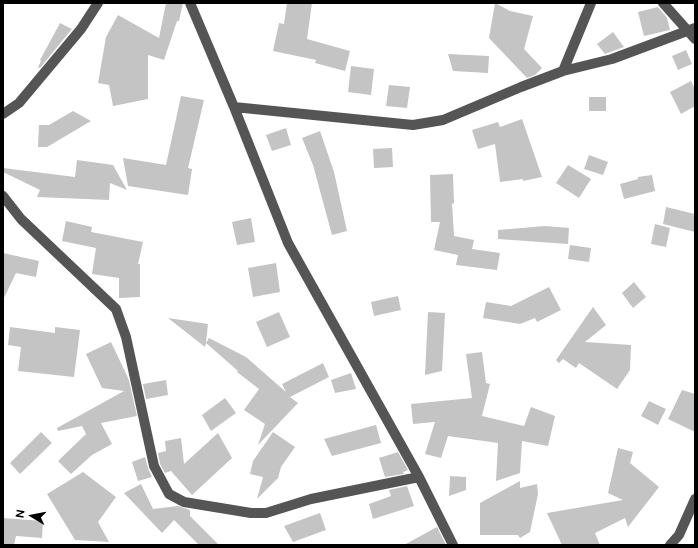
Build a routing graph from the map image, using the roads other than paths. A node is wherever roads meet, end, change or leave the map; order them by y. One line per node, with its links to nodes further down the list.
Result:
1 (98, 3): 9 (street)
2 (190, 3): 8 (street)
3 (591, 3): 7 (street)
4 (663, 3): 5 (street)
5 (692, 30): 6 (street); 7 (street)
6 (695, 39)
7 (564, 72): 8 (street)
8 (234, 107): 11 (street)
9 (3, 114)
10 (3, 196): 11 (street)
11 (419, 477): 13 (street)
12 (695, 499): 14 (street)
13 (453, 545)
14 (670, 545)

